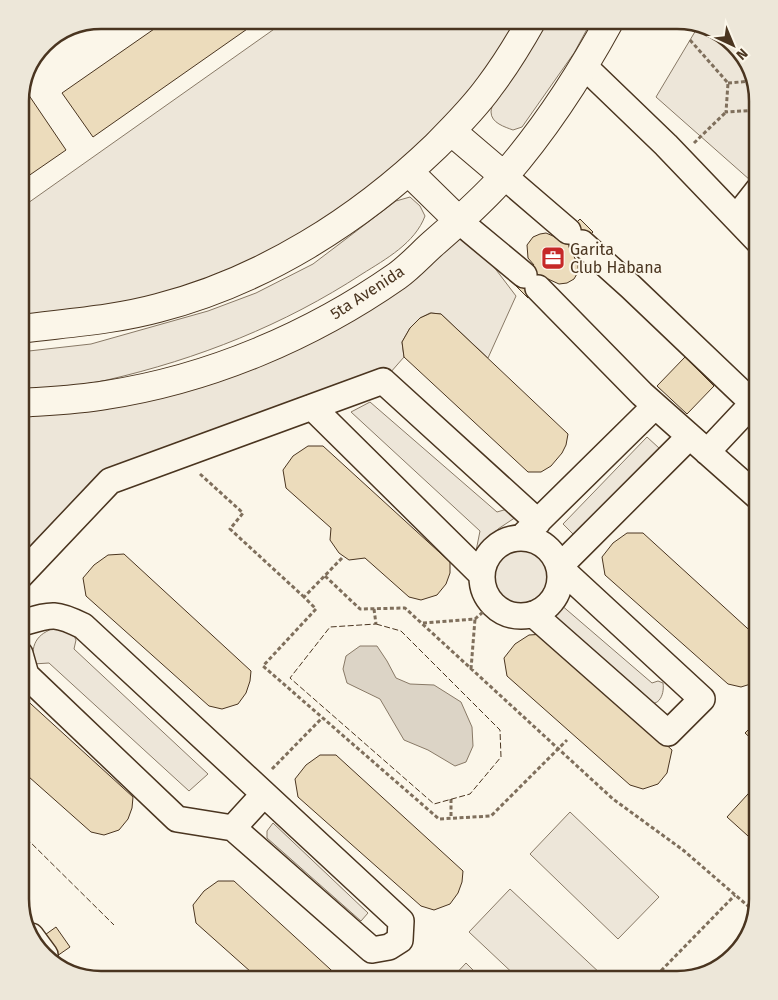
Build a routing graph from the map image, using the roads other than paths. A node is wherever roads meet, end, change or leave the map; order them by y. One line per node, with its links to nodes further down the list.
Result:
1 (527, 29): 4 (highway)
2 (605, 29): 3 (highway, 5ta Avenida)
3 (585, 67): 6 (highway, 5ta Avenida); 8 (lane)
4 (451, 131): 5 (highway); 6 (highway)
5 (409, 172): 9 (highway); 11 (highway)
6 (504, 176): 9 (highway, 5ta Avenida); 12 (lane)
7 (749, 201): 8 (lane)
8 (736, 218): 10 (lane)
9 (459, 221): 13 (highway, 5ta Avenida); 14 (lane)
10 (749, 232)
11 (29, 328)
12 (749, 398)
13 (29, 402)
14 (655, 406): 17 (lane); 19 (lane)
15 (312, 407): 19 (lane); 20 (lane); 22 (lane)
16 (749, 410): 17 (lane)
17 (698, 444): 18 (lane); 21 (lane)
18 (749, 488)
19 (530, 530): 21 (lane); 22 (lane)
20 (29, 566)
21 (559, 567): 23 (lane); 23 (lane)
22 (481, 574): 23 (lane)
23 (533, 614)
24 (29, 622): 26 (lane)
25 (29, 678): 27 (lane)
26 (260, 790): 27 (lane); 27 (lane)
27 (233, 828)

